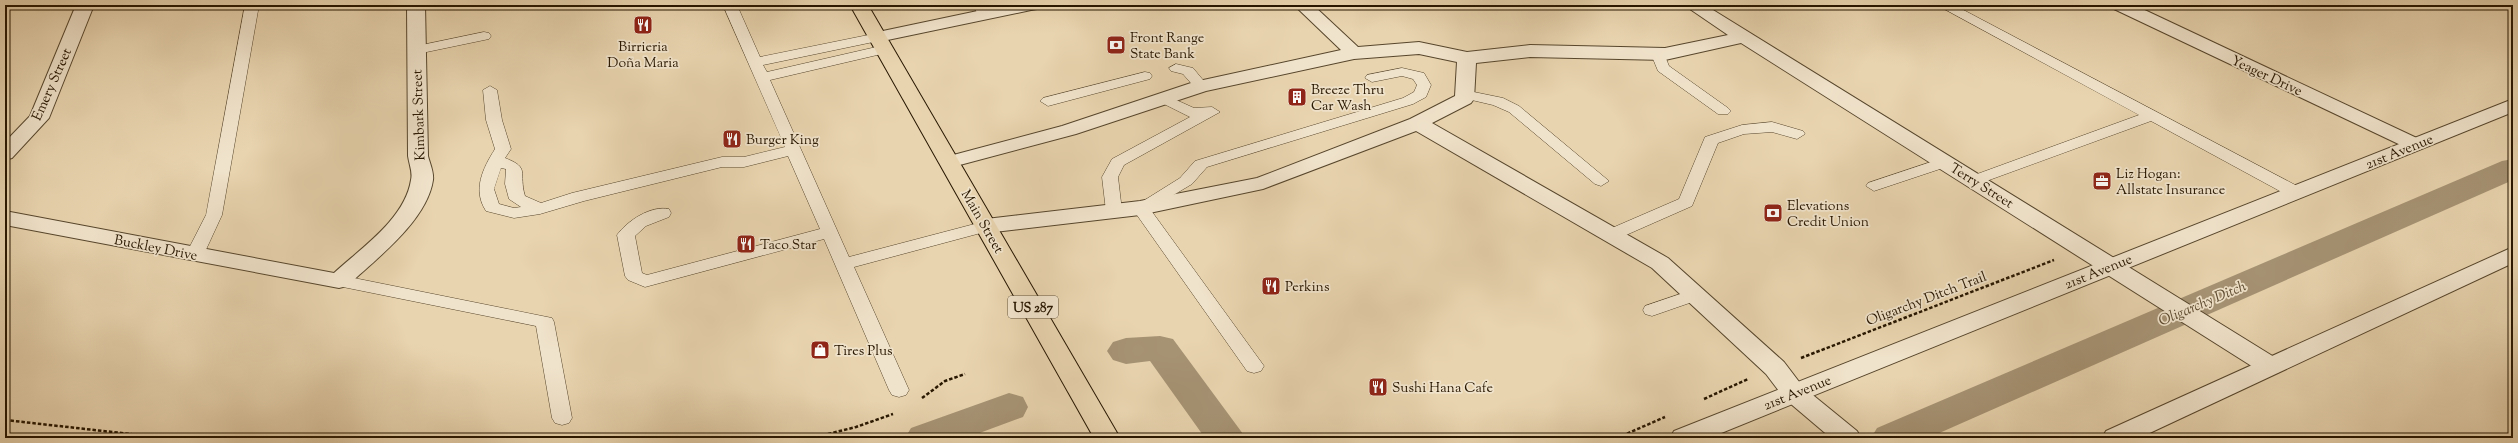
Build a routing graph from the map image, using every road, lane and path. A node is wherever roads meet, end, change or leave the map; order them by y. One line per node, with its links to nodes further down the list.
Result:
1 (85, 5): 36 (street, Emery Street)
2 (252, 5): 52 (lane)
3 (416, 5): 15 (street, Kimbark Street)
4 (730, 5): 19 (lane)
5 (859, 5): 14 (highway, Main Street / US 287)
6 (1031, 5): 11 (street)
7 (1303, 5): 16 (street)
8 (1693, 5): 13 (street, Terry Street)
9 (1944, 5): 31 (lane)
10 (2120, 5): 34 (street, Yeager Drive)
11 (983, 10): 14 (street)
12 (484, 36): 15 (lane)
13 (1743, 37): 17 (street); 39 (street, Terry Street)
14 (881, 43): 19 (lane); 22 (lane); 38 (highway, Main Street / US 287)
15 (417, 50): 57 (street, Kimbark Street)
16 (1354, 53): 18 (street); 24 (street)
17 (1658, 54): 18 (street); 30 (lane)
18 (1467, 58): 26 (street)
19 (755, 62): 22 (lane)
20 (1176, 68): 24 (lane)
21 (1145, 76): 28 (lane)
22 (762, 78): 35 (lane)
23 (1372, 78): 44 (lane)
24 (1201, 86): 27 (street)
25 (490, 90): 37 (lane)
26 (1464, 94): 32 (street); 41 (lane)
27 (1163, 98): 38 (street); 46 (lane)
28 (1048, 101)
29 (2513, 105): 34 (street, 21st Avenue)
30 (1723, 112)
31 (2151, 116): 40 (lane); 43 (lane)
32 (1417, 123): 44 (street); 51 (street)
33 (1797, 134): 51 (lane)
34 (2414, 144): 43 (street, 21st Avenue)
35 (794, 150): 45 (lane); 50 (lane)
36 (5, 154)
37 (496, 160): 45 (lane); 45 (lane)
38 (949, 162): 49 (highway, Main Street / US 287)
39 (1946, 162): 40 (street, Terry Street); 42 (lane)
40 (1975, 180): 56 (street, Terry Street)
41 (1601, 181)
42 (1874, 186)
43 (2295, 192): 56 (street, 21st Avenue)
44 (1140, 208): 46 (street); 61 (lane)
45 (540, 209)
46 (1114, 211): 49 (street)
47 (663, 213): 50 (lane)
48 (5, 218): 52 (street, Buckley Drive)
49 (986, 226): 55 (lane); 69 (highway, Main Street / US 287)
50 (830, 232): 55 (lane)
51 (1611, 235): 58 (street)
52 (195, 254): 57 (street, Buckley Drive)
53 (2513, 254): 62 (street)
54 (2058, 259): 60 (path, Oligarchy Ditch Trail)
55 (844, 264): 63 (lane)
56 (2111, 265): 62 (street, Terry Street); 64 (street, 21st Avenue)
57 (339, 281): 65 (lane)
58 (1695, 294): 59 (lane); 64 (street)
59 (1652, 310)
60 (1801, 358)
61 (1254, 366)
62 (2270, 366): 71 (street)
63 (899, 390)
64 (1794, 393): 67 (street); 70 (street, 21st Avenue)
65 (562, 418)
66 (5, 420): 68 (path)
67 (1844, 435)
68 (166, 438)
69 (1107, 438)
70 (1683, 438)
71 (2115, 438)

